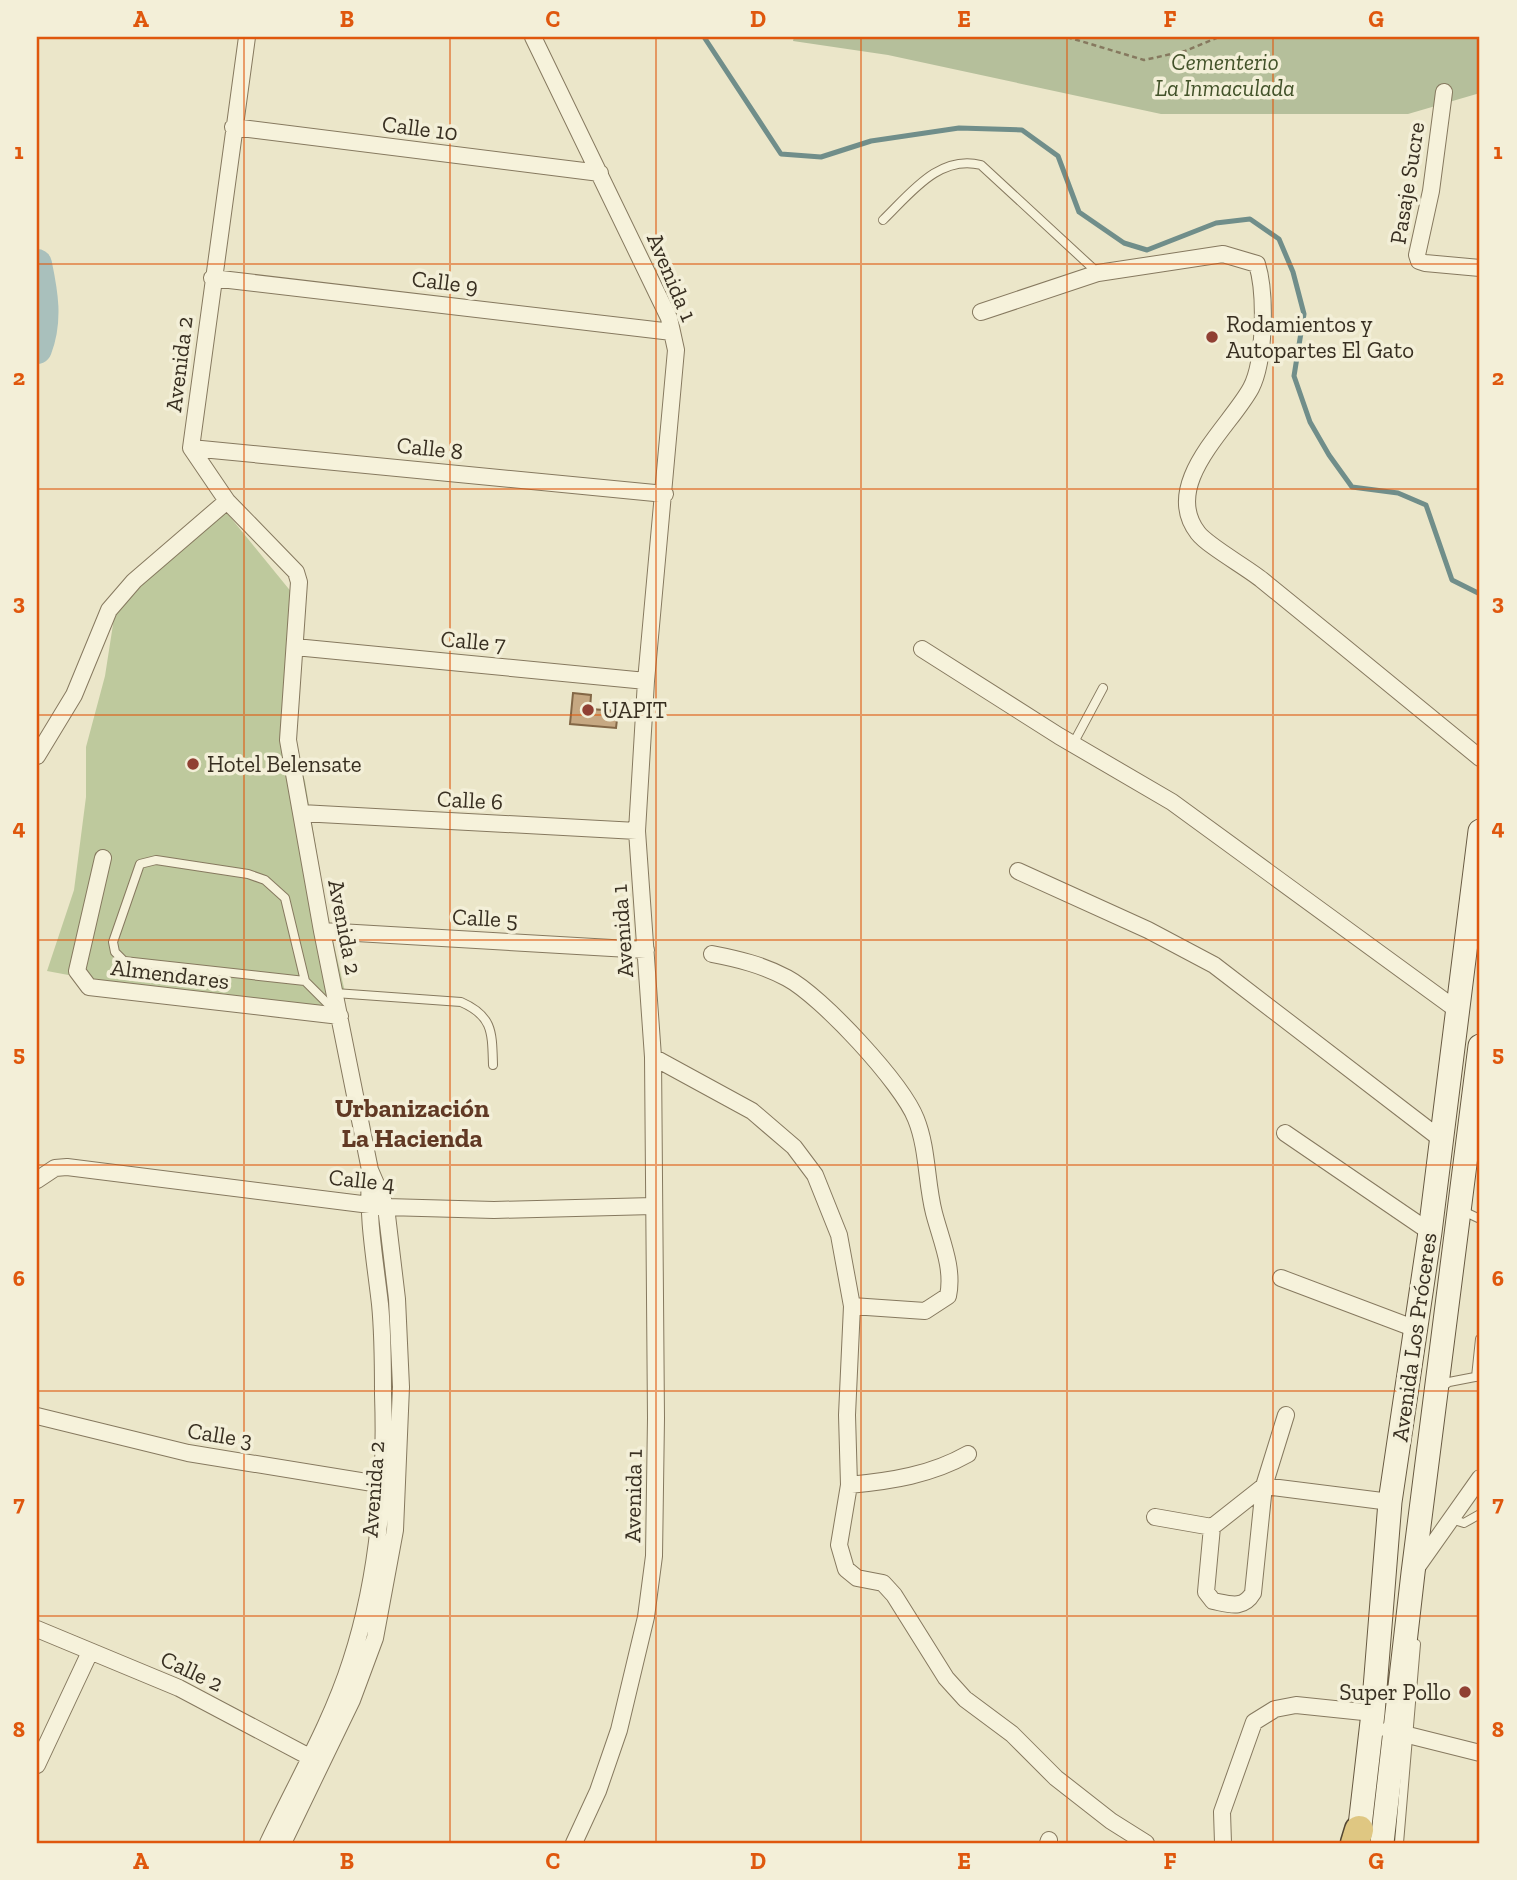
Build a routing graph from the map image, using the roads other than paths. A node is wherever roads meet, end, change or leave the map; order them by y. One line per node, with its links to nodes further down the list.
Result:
1 (247, 37): 4 (street, Avenida 2)
2 (533, 37): 5 (street, Avenida 1)
3 (1444, 92): 7 (street, Pasaje Sucre)
4 (233, 127): 5 (street, Calle 10); 9 (street, Avenida 2)
5 (600, 173): 11 (street, Avenida 1)
6 (883, 220): 8 (lane)
7 (1480, 268)
8 (1098, 273): 10 (street); 21 (street)
9 (212, 278): 11 (street, Calle 9); 12 (street, Avenida 2)
10 (981, 312)
11 (672, 332): 13 (street, Avenida 1)
12 (191, 448): 13 (street, Calle 8); 14 (street, Avenida 2)
13 (665, 494): 17 (street, Avenida 1)
14 (227, 500): 15 (street, Avenida 2); 20 (street)
15 (295, 647): 17 (street, Calle 7); 22 (street, Avenida 2)
16 (922, 649): 19 (street)
17 (646, 681): 23 (street, Avenida 1)
18 (1102, 688): 19 (lane)
19 (1073, 744): 32 (street)
20 (37, 756)
21 (1480, 758)
22 (301, 813): 23 (street, Calle 6); 27 (street, Avenida 2)
23 (637, 831): 28 (street, Avenida 1)
24 (1480, 831): 32 (main road, Avenida Los Próceres)
25 (103, 858): 33 (street, Almendares)
26 (1018, 871): 39 (street)
27 (322, 932): 28 (street, Calle 5); 31 (street, Avenida 2)
28 (646, 950): 35 (street, Avenida 1)
29 (712, 954): 49 (street)
30 (305, 981): 30 (lane); 33 (lane)
31 (335, 993): 33 (street, Avenida 2); 36 (lane)
32 (1457, 1010): 39 (main road, Avenida Los Próceres)
33 (340, 1016): 40 (street, Avenida 2)
34 (1480, 1046): 37 (main road, Avenida Los Próceres)
35 (653, 1057): 43 (street, Avenida 1); 49 (street)
36 (493, 1065)
37 (1477, 1098): 45 (main road, Avenida Los Próceres)
38 (1285, 1133): 47 (street)
39 (1442, 1140): 47 (main road, Avenida Los Próceres)
40 (370, 1170): 42 (street); 44 (street, Avenida 2)
41 (37, 1180): 42 (street, Calle 4)
42 (368, 1204): 44 (street, Calle 4); 59 (street)
43 (653, 1206): 44 (street, Calle 4); 79 (street, Avenida 1)
44 (386, 1207): 59 (street, Avenida 2)
45 (1459, 1209): 46 (lane); 53 (main road, Avenida Los Próceres)
46 (1480, 1219)
47 (1430, 1232): 50 (main road, Avenida Los Próceres)
48 (1281, 1278): 50 (street)
49 (852, 1306): 58 (street)
50 (1416, 1329): 61 (main road, Avenida Los Próceres)
51 (1480, 1339): 52 (lane)
52 (1478, 1376): 53 (lane)
53 (1436, 1391): 66 (main road, Avenida Los Próceres)
54 (1286, 1415): 60 (street)
55 (37, 1416): 59 (street, Calle 3)
56 (968, 1454): 58 (street)
57 (1480, 1478): 64 (street)
58 (849, 1485): 80 (street)
59 (390, 1486): 74 (street)
60 (1264, 1486): 61 (street); 65 (street); 65 (street)
61 (1390, 1502): 71 (main road, Avenida Los Próceres)
62 (1480, 1514): 64 (lane)
63 (1155, 1517): 65 (street)
64 (1451, 1519): 66 (street)
65 (1212, 1527)
66 (1413, 1573): 67 (lane); 72 (main road, Avenida Los Próceres)
67 (1419, 1608)
68 (37, 1629): 70 (street, Calle 2)
69 (1417, 1636): 72 (lane)
70 (90, 1652): 74 (street, Calle 2); 75 (street)
71 (1372, 1721): 72 (street); 76 (main road, Avenida Los Próceres); 81 (street)
72 (1402, 1732): 73 (street); 76 (main road, Avenida Los Próceres); 82 (lane)
73 (1480, 1753)
74 (316, 1760): 77 (street); 78 (street)
75 (37, 1765)
76 (1364, 1840)
77 (268, 1843)
78 (283, 1843)
79 (574, 1843)
80 (1146, 1843)
81 (1223, 1843)
82 (1399, 1843)

